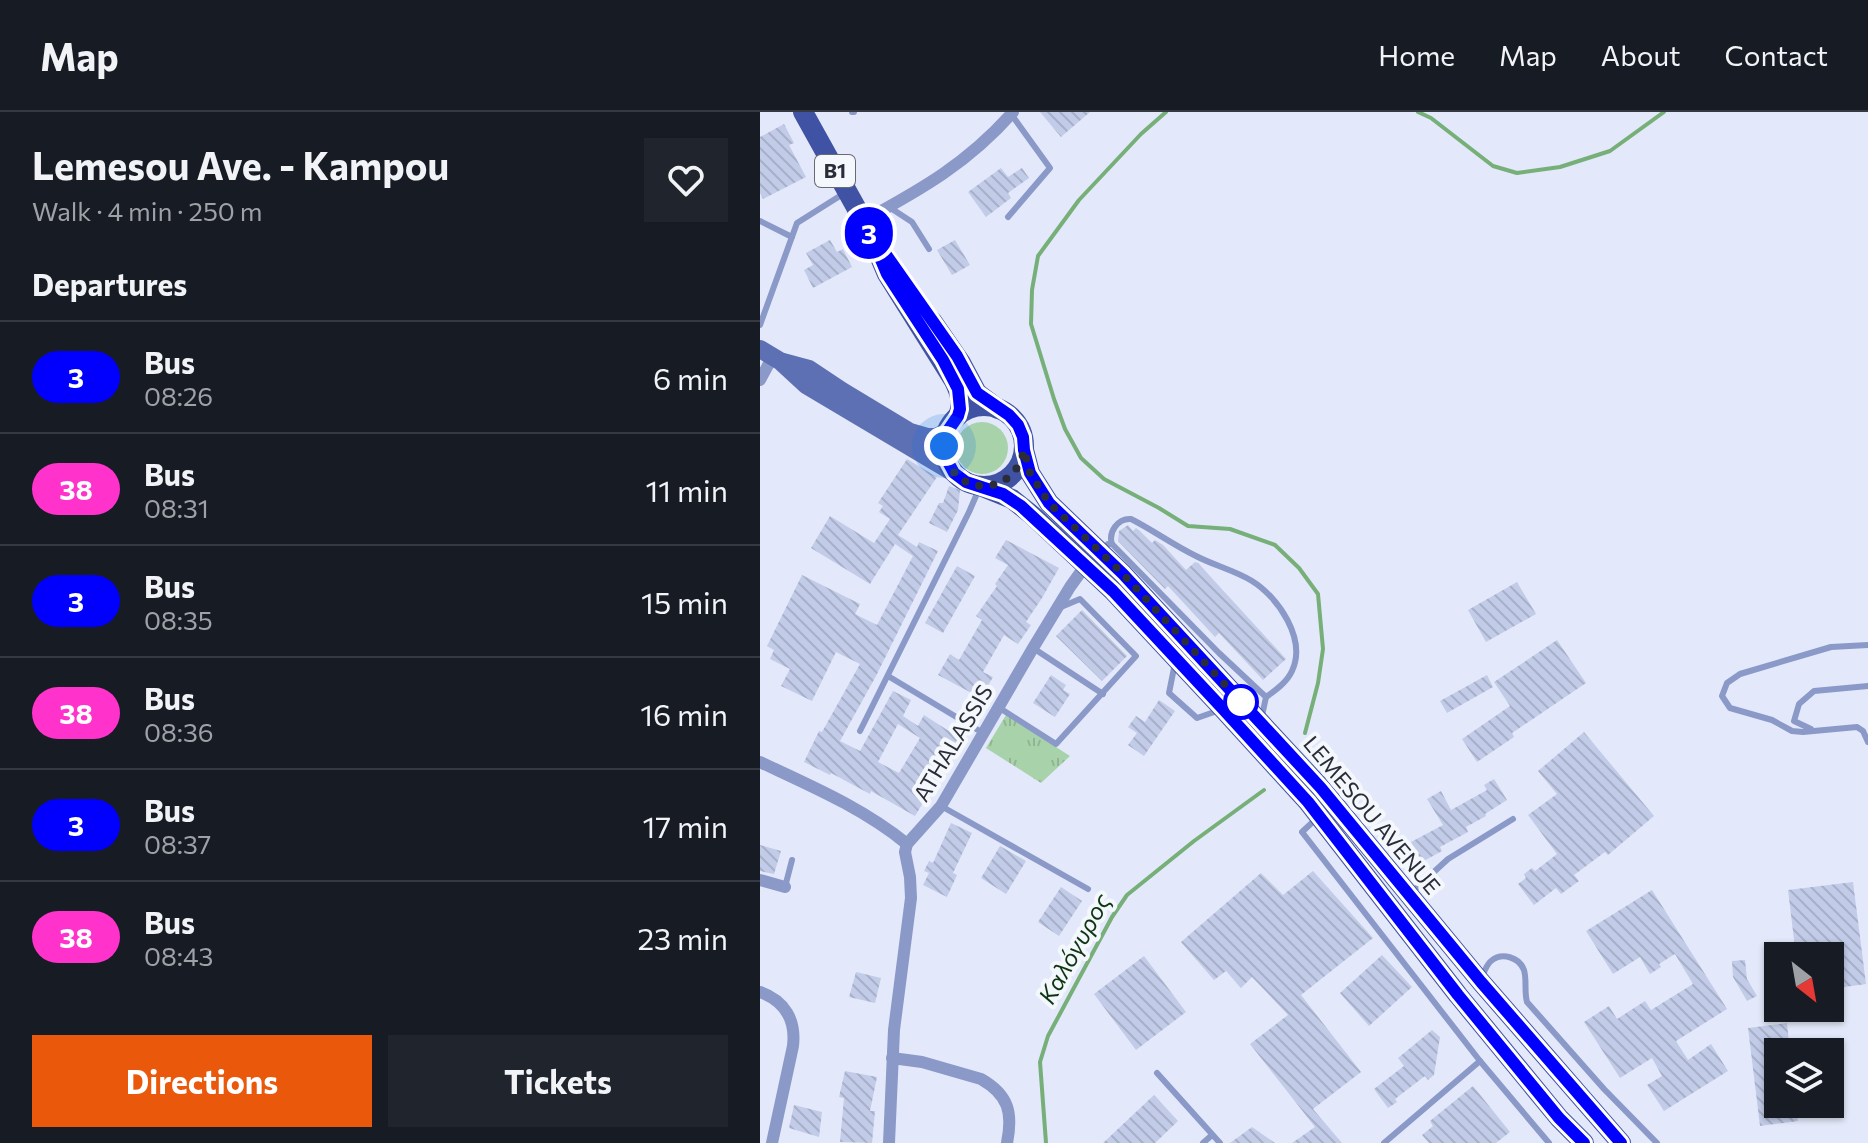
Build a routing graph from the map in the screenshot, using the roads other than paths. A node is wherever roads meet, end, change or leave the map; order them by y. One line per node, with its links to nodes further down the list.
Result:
1 (803, 112): 3 (main road, B1)
2 (1012, 113): 4 (street); 5 (lane)
3 (846, 192): 7 (main road, B1); 8 (lane)
4 (889, 207): 7 (street); 9 (lane)
5 (1008, 217)
6 (760, 221): 8 (lane)
7 (865, 225): 13 (main road, B1); 14 (main road, B1)
8 (792, 237): 10 (lane)
9 (929, 249)
10 (760, 325)
11 (771, 355): 12 (street); 14 (street); 16 (street)
12 (760, 380)
13 (998, 409): 14 (main road); 15 (main road, B1)
14 (952, 424): 16 (main road, B1)
15 (1024, 450): 17 (main road); 18 (main road, LEMESOU AVENUE / B1)
16 (954, 473): 17 (main road)
17 (978, 486): 19 (main road, LEMESOU AVENUE); 24 (lane)
18 (1102, 544): 27 (lane); 27 (lane); 30 (main road, LEMESOU AVENUE / B1)
19 (1085, 566): 20 (street, ATHALASSIS); 23 (main road, LEMESOU AVENUE)
20 (1056, 609): 22 (street, ATHALASSIS); 26 (lane)
21 (1868, 645): 32 (lane)
22 (1033, 648): 26 (lane); 28 (street, ATHALASSIS)
23 (1175, 658): 29 (main road, LEMESOU AVENUE); 29 (lane)
24 (888, 676): 31 (lane); 33 (lane)
25 (1868, 686): 32 (lane)
26 (1103, 694): 28 (lane)
27 (1266, 697): 30 (lane)
28 (998, 707): 33 (street, ATHALASSIS)
29 (1223, 709): 37 (main road, LEMESOU AVENUE)
30 (1260, 722): 44 (main road, LEMESOU AVENUE / B1)
31 (860, 731)
32 (1818, 731): 34 (lane)
33 (983, 733): 36 (street, ATHALASSIS)
34 (1868, 742)
35 (760, 762): 39 (street)
36 (941, 806): 39 (street, ATHALASSIS); 43 (lane)
37 (1319, 816): 47 (main road, LEMESOU AVENUE); 48 (lane)
38 (1513, 819): 44 (lane)
39 (907, 844): 49 (street)
40 (792, 860): 42 (lane)
41 (760, 880): 42 (street)
42 (785, 887)
43 (1088, 889)
44 (1409, 894): 45 (main road, LEMESOU AVENUE / B1)
45 (1481, 982): 61 (main road, LEMESOU AVENUE / B1); 62 (lane)
46 (760, 992): 53 (street)
47 (1460, 1007): 48 (lane); 60 (main road, LEMESOU AVENUE)
48 (1447, 1017): 50 (lane)
49 (892, 1058): 54 (street); 55 (street)
50 (1480, 1061): 58 (lane); 59 (lane)
51 (1157, 1073): 52 (lane)
52 (1212, 1135): 56 (lane); 57 (lane)
53 (772, 1143)
54 (889, 1143)
55 (1007, 1143)
56 (1203, 1143)
57 (1220, 1143)
58 (1384, 1143)
59 (1549, 1143)
60 (1584, 1143)
61 (1621, 1143)
62 (1657, 1143)

